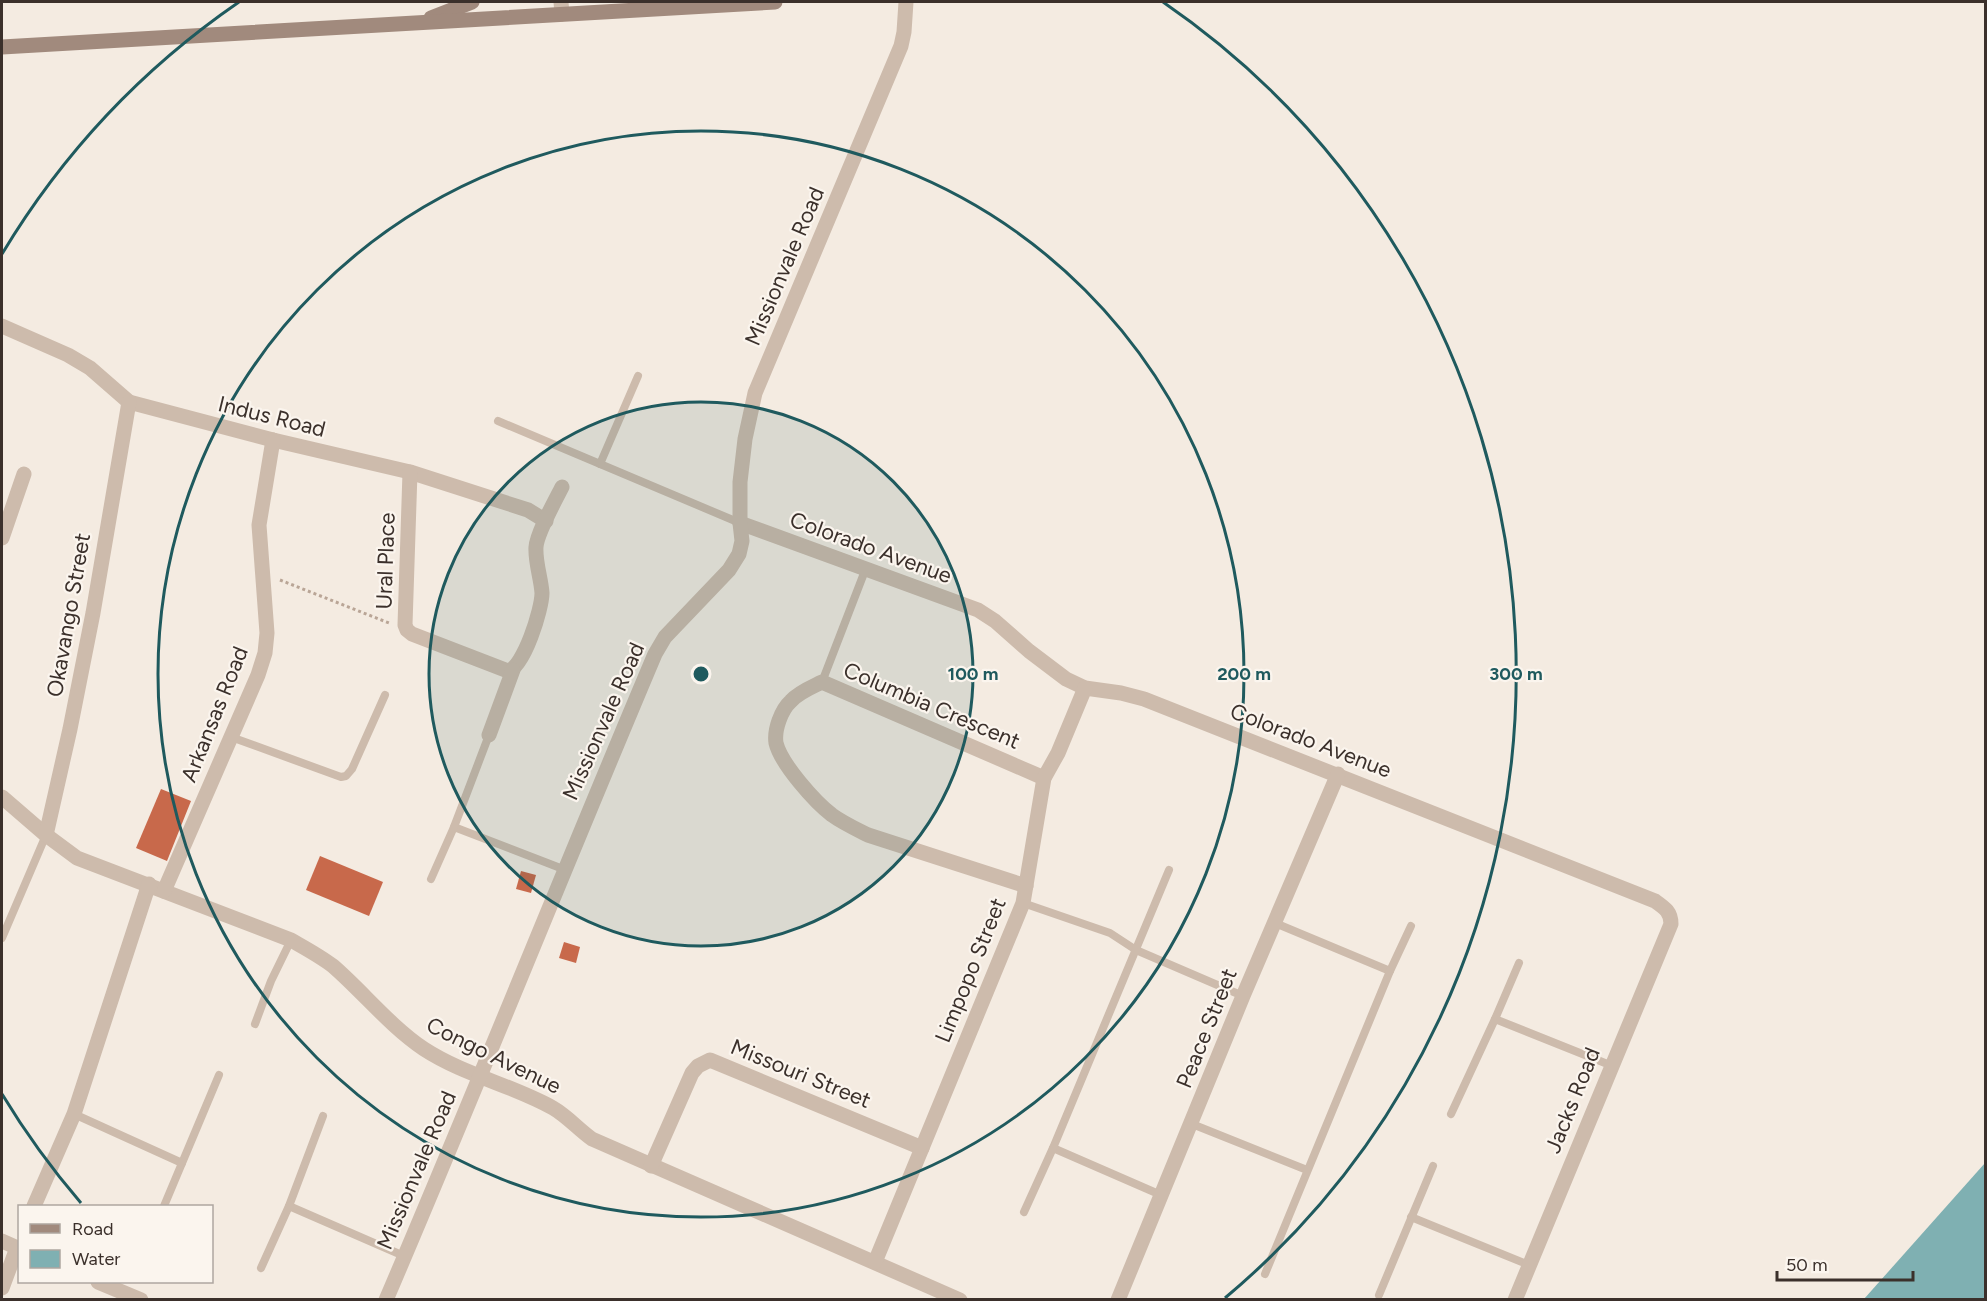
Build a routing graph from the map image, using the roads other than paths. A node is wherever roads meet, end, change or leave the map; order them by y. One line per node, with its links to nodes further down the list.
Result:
1 (472, 2): 8 (main road)
2 (694, 2): 5 (main road)
3 (775, 2): 5 (main road)
4 (906, 2): 20 (street, Missionvale Road)
5 (710, 6): 6 (main road)
6 (598, 7): 7 (main road)
7 (562, 8): 8 (main road)
8 (411, 24): 9 (main road)
9 (2, 47)
10 (2, 326): 12 (street, Indus Road)
11 (638, 376): 15 (lane)
12 (129, 402): 14 (street, Indus Road); 33 (street, Okavango Street)
13 (498, 421): 15 (lane)
14 (273, 440): 16 (street, Indus Road); 28 (street, Arkansas Road)
15 (600, 464): 20 (lane)
16 (411, 472): 19 (street, Indus Road); 23 (street, Ural Place)
17 (24, 474): 21 (street)
18 (562, 487): 19 (street)
19 (546, 521): 23 (street)
20 (740, 523): 22 (street, Colorado Avenue); 34 (street, Missionvale Road)
21 (2, 538)
22 (866, 568): 24 (lane); 25 (street, Colorado Avenue)
23 (513, 670): 27 (street)
24 (822, 682): 30 (street, Columbia Crescent); 38 (street, Columbia Crescent)
25 (1085, 688): 29 (street, Colorado Avenue); 30 (street, Limpopo Street)
26 (385, 695): 28 (lane)
27 (489, 735): 32 (lane)
28 (231, 737): 39 (street, Arkansas Road)
29 (1338, 774): 41 (street, Colorado Avenue); 42 (street, Peace Street)
30 (1044, 778): 38 (street, Limpopo Street)
31 (2, 797): 33 (street, Congo Avenue)
32 (454, 828): 34 (lane); 36 (lane)
33 (46, 835): 37 (street, Congo Avenue); 44 (lane)
34 (563, 869): 54 (street, Missionvale Road)
35 (1169, 870): 46 (lane)
36 (430, 879)
37 (148, 884): 39 (street, Congo Avenue); 55 (street)
38 (1026, 886): 40 (street, Limpopo Street)
39 (164, 891): 45 (street, Congo Avenue)
40 (1023, 903): 46 (lane); 59 (street, Limpopo Street)
41 (1671, 917): 52 (street, Jacks Road)
42 (1275, 923): 48 (lane); 49 (street, Peace Street)
43 (1411, 926): 48 (lane)
44 (2, 938)
45 (291, 940): 51 (lane); 54 (street, Congo Avenue)
46 (1136, 950): 49 (lane); 60 (lane)
47 (1519, 963): 50 (lane)
48 (1390, 971): 64 (lane)
49 (1243, 996): 58 (street, Peace Street)
50 (1495, 1018): 52 (lane); 56 (lane)
51 (255, 1024)
52 (1610, 1065): 76 (street, Jacks Road)
53 (219, 1075): 61 (lane)
54 (479, 1077): 62 (street, Congo Avenue); 74 (street, Missionvale Road)
55 (74, 1114): 61 (lane); 66 (street)
56 (1451, 1114)
57 (322, 1116): 68 (lane)
58 (1192, 1124): 64 (lane); 65 (street, Peace Street)
59 (922, 1148): 62 (street, Missouri Street); 75 (street, Limpopo Street)
60 (1053, 1148): 65 (lane); 69 (lane)
61 (182, 1163): 67 (lane)
62 (651, 1166): 75 (street, Congo Avenue)
63 (1433, 1166): 70 (lane)
64 (1307, 1170): 78 (lane)
65 (1161, 1195): 85 (street, Peace Street)
66 (34, 1205)
67 (164, 1205)
68 (289, 1206): 74 (lane); 77 (lane)
69 (1024, 1212)
70 (1411, 1217): 76 (lane); 81 (lane)
71 (2, 1241): 72 (street)
72 (18, 1246)
73 (18, 1248): 80 (street)
74 (405, 1256): 83 (street, Missionvale Road)
75 (875, 1262): 84 (street, Congo Avenue)
76 (1529, 1266): 86 (street, Jacks Road)
77 (261, 1269)
78 (1265, 1274)
79 (103, 1283): 82 (street)
80 (2, 1288)
81 (1379, 1295)
82 (141, 1299)
83 (386, 1299)
84 (960, 1299)
85 (1118, 1299)
86 (1515, 1299)

